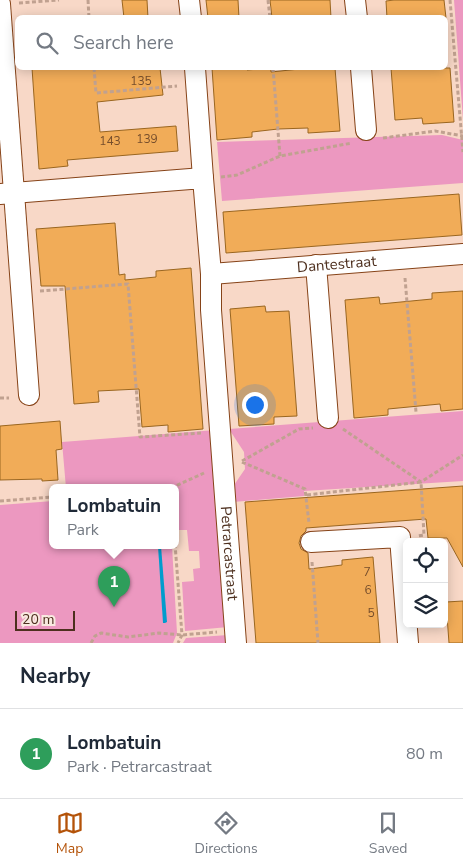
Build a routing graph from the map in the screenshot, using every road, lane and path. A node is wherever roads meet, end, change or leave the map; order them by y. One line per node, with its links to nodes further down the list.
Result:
1 (59, 0): 7 (path)
2 (88, 0): 8 (path)
3 (189, 0): 9 (street)
4 (268, 0): 10 (path)
5 (355, 0): 11 (street)
6 (450, 0): 17 (path)
7 (0, 4): 21 (street)
8 (89, 15)
9 (191, 15)
10 (270, 15)
11 (357, 15)
12 (94, 70): 15 (path)
13 (273, 70): 19 (path)
14 (361, 70): 16 (street)
15 (195, 76): 20 (street)
16 (368, 136): 17 (path); 19 (path)
17 (462, 136): 18 (path)
18 (463, 152)
19 (280, 156): 20 (path)
20 (203, 178): 21 (street); 25 (street)
21 (8, 194): 26 (street)
22 (463, 254): 23 (street, Dantestraat)
23 (404, 259): 24 (street, Dantestraat); 28 (path)
24 (316, 265): 25 (street, Dantestraat); 29 (street)
25 (211, 274): 30 (street)
26 (22, 294): 27 (street); 30 (path)
27 (29, 396)
28 (416, 412)
29 (329, 424): 32 (path); 33 (path)
30 (221, 432): 32 (street)
31 (463, 455): 33 (path)
32 (224, 464): 34 (path); 42 (street, Petrarcastraat)
33 (421, 482): 35 (path); 38 (path)
34 (179, 484)
35 (307, 495)
36 (49, 497): 37 (path)
37 (0, 501)
38 (400, 537): 39 (street); 45 (street)
39 (311, 542)
40 (175, 549): 41 (path)
41 (182, 635): 42 (path); 43 (path); 44 (path)
42 (236, 636)
43 (91, 643)
44 (178, 643)
45 (408, 643)

